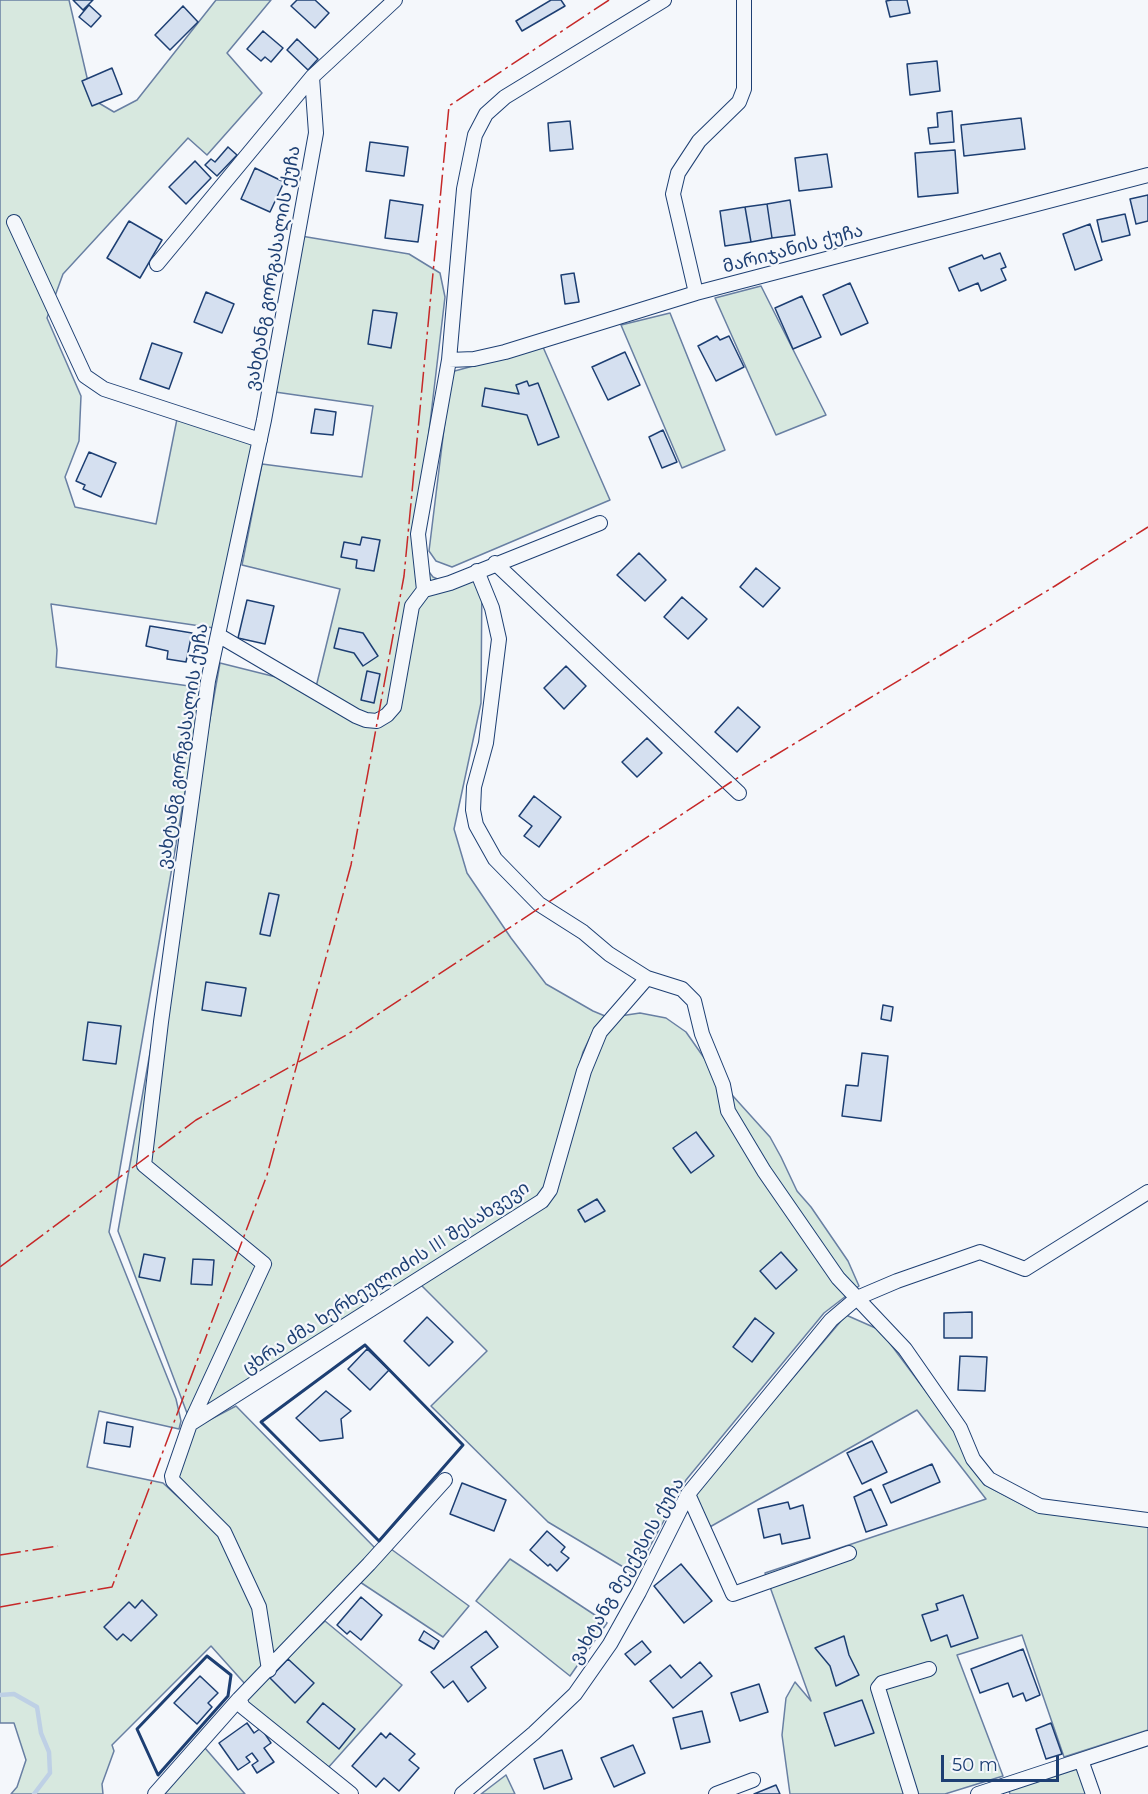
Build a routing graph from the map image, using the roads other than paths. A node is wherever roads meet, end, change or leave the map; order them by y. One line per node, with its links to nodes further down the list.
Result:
1 (395, 0): 4 (street)
2 (663, 0): 9 (street)
3 (744, 0): 8 (street)
4 (312, 77): 7 (street); 10 (street, ვახტანგ გორგასალის ქუჩა)
5 (1148, 175): 8 (street, მარიჯანის ქუჩა)
6 (14, 222): 10 (street)
7 (157, 264)
8 (696, 293): 9 (street, მარიჯანის ქუჩა)
9 (449, 360): 14 (street)
10 (260, 440): 15 (street, ვახტანგ გორგასალის ქუჩა)
11 (600, 523): 12 (street)
12 (495, 563): 13 (street); 16 (street)
13 (477, 571): 14 (street); 17 (street)
14 (424, 590): 15 (street)
15 (218, 635): 20 (street, ვახტანგ გორგასალის ქუჩა)
16 (739, 793)
17 (647, 978): 19 (street); 20 (street, ცხრა ძმა ხერხეულიძის III შესახვევი)
18 (1148, 1192): 19 (street, ვახტანგ მეექვსის ქუჩა)
19 (857, 1298): 22 (street, ვახტანგ მეექვსის ქუჩა); 23 (street)
20 (190, 1424): 26 (street)
21 (445, 1480): 26 (street)
22 (688, 1494): 24 (street); 33 (street, ვახტანგ მეექვსის ქუჩა)
23 (1148, 1520)
24 (849, 1553)
25 (929, 1669): 35 (street)
26 (268, 1670): 27 (street)
27 (239, 1699): 31 (street); 32 (street)
28 (1148, 1738): 29 (street)
29 (1081, 1760): 36 (street); 37 (street)
30 (753, 1780): 34 (street)
31 (155, 1794)
32 (351, 1794)
33 (462, 1794)
34 (716, 1794)
35 (911, 1794)
36 (978, 1794)
37 (1094, 1794)

